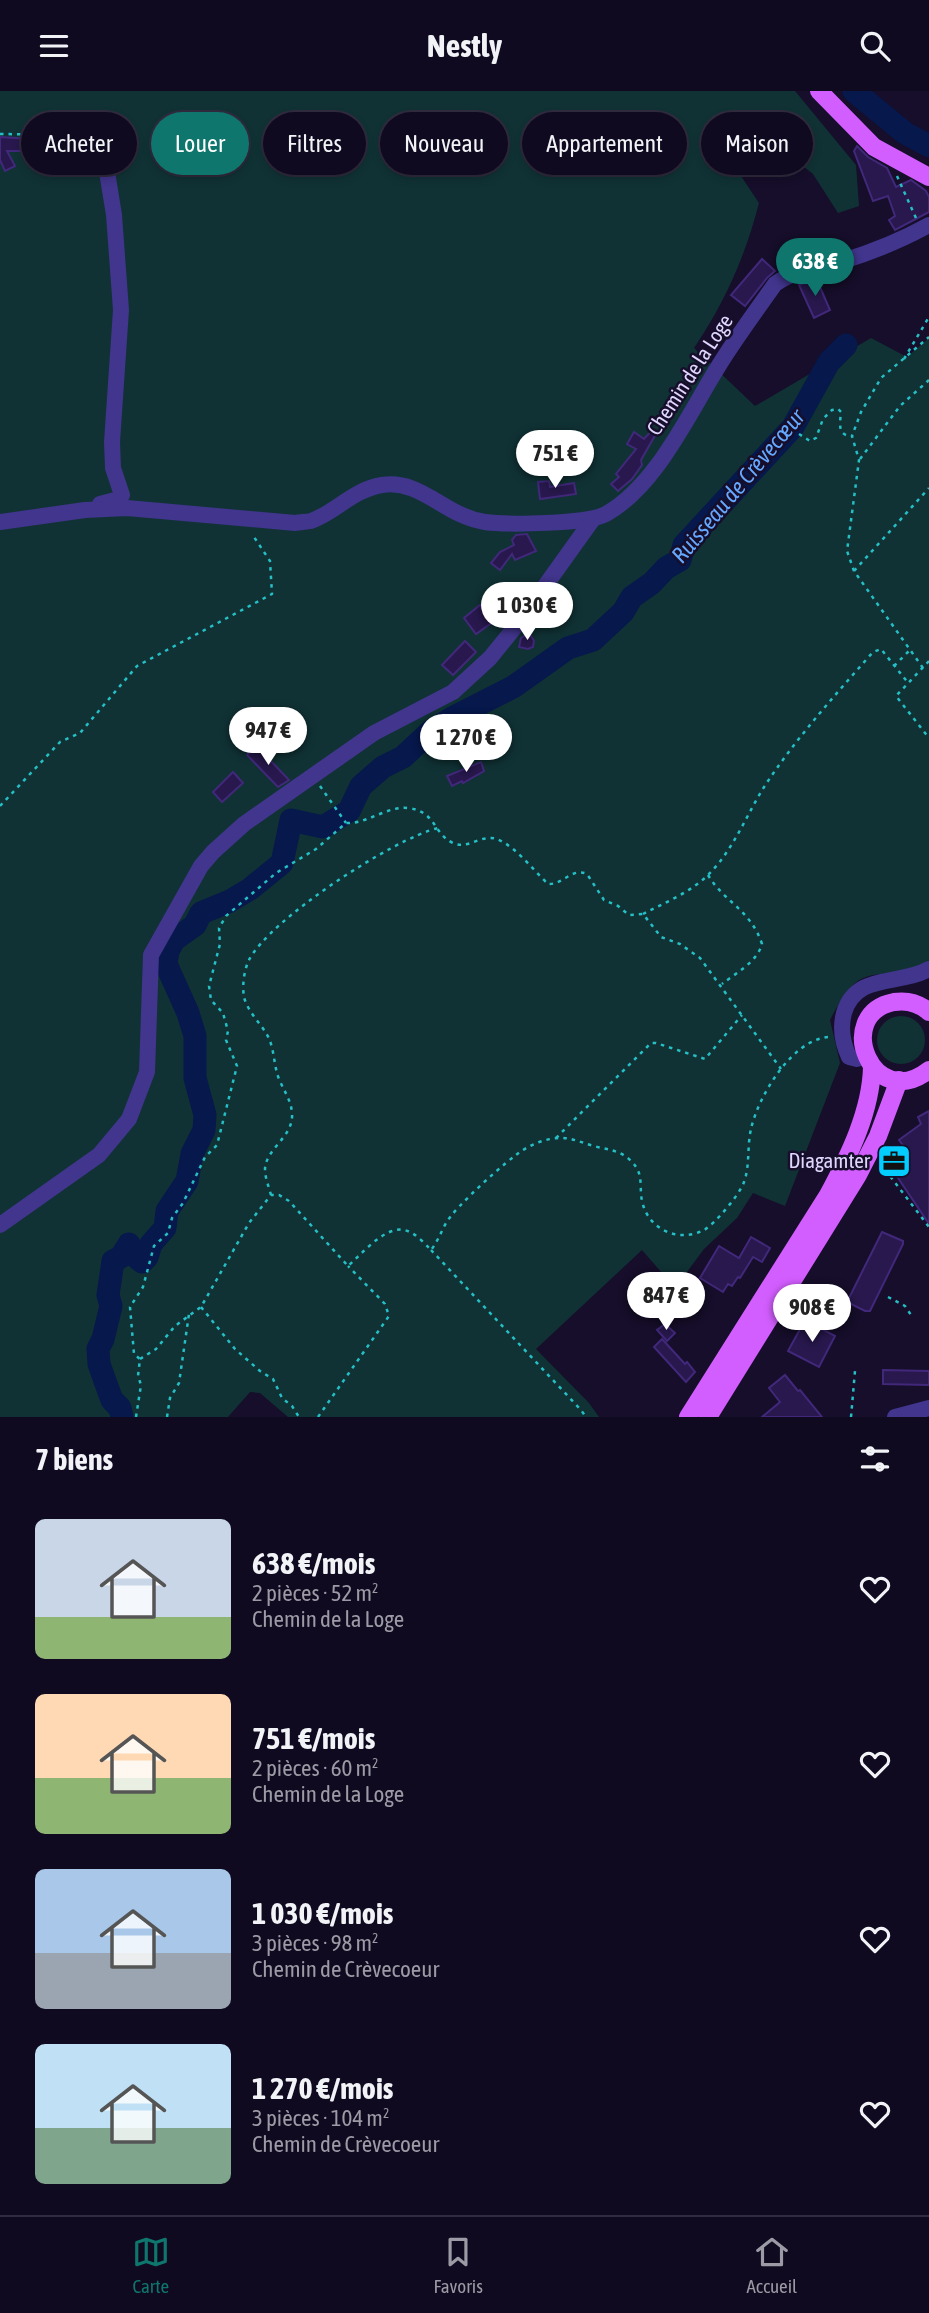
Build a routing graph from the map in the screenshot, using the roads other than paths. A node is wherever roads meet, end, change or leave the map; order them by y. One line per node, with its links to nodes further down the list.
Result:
1 (818, 91): 3 (main road)
2 (108, 175): 5 (street)
3 (929, 177)
4 (925, 227): 6 (street, Chemin de la Loge)
5 (85, 510): 6 (street, Chemin de la Loge); 7 (street, Chemin de la Loge)
6 (593, 519): 13 (street)
7 (0, 522)
8 (929, 969): 10 (street)
9 (924, 1003): 10 (main road)
10 (869, 1061): 12 (main road); 15 (main road)
11 (926, 1075): 12 (main road)
12 (899, 1080): 16 (main road)
13 (0, 1225)
14 (929, 1408): 17 (street)
15 (688, 1417)
16 (708, 1417)
17 (895, 1417)

